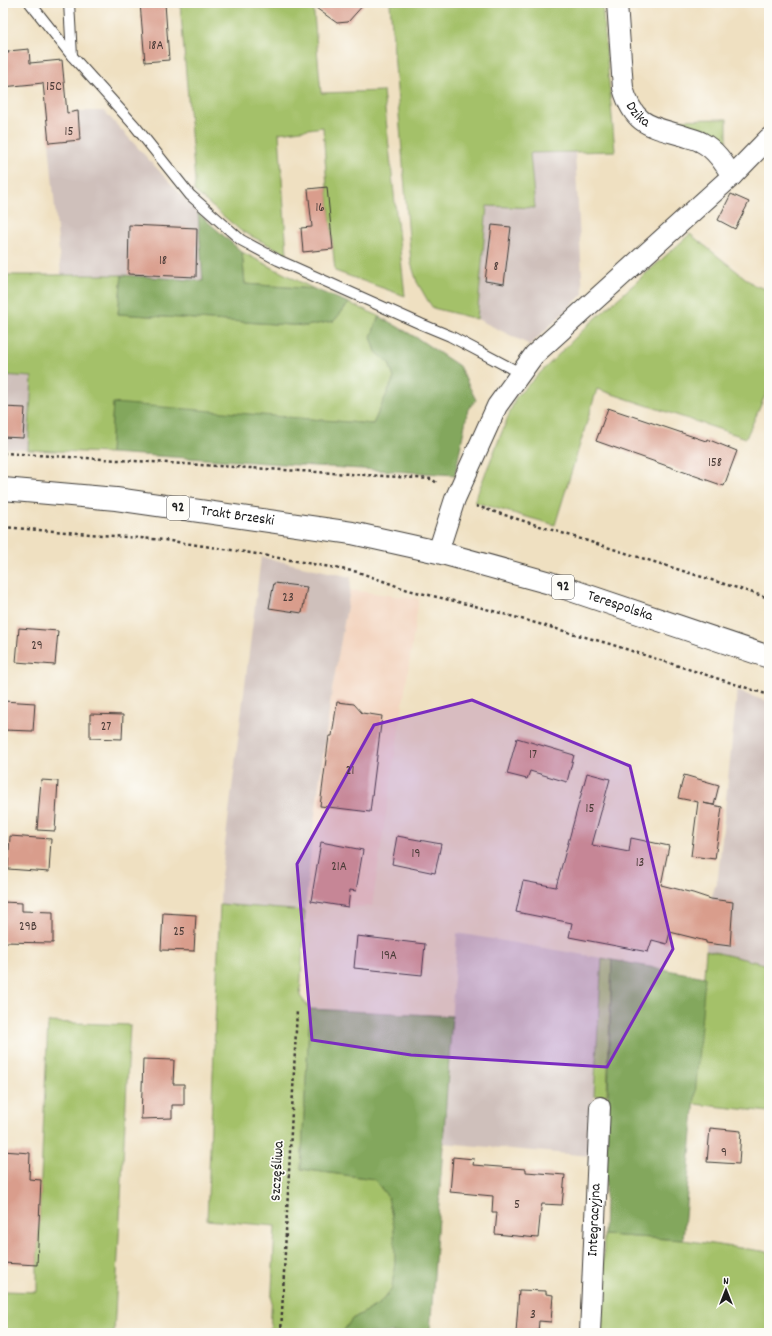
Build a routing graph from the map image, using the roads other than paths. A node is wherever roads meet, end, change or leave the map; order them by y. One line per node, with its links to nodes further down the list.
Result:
1 (30, 3): 4 (lane)
2 (69, 3): 4 (lane)
3 (617, 3): 6 (street, Dzika)
4 (72, 56): 7 (lane)
5 (769, 138): 6 (street)
6 (732, 176): 7 (street)
7 (520, 373): 10 (street)
8 (3, 489): 9 (main road, Trakt Brzeski / 92)
9 (352, 533): 10 (main road, Terespolska / 92)
10 (438, 552): 11 (main road, Terespolska / 92)
11 (769, 657)
12 (600, 1107): 13 (street, Integracyjna)
13 (590, 1333)

